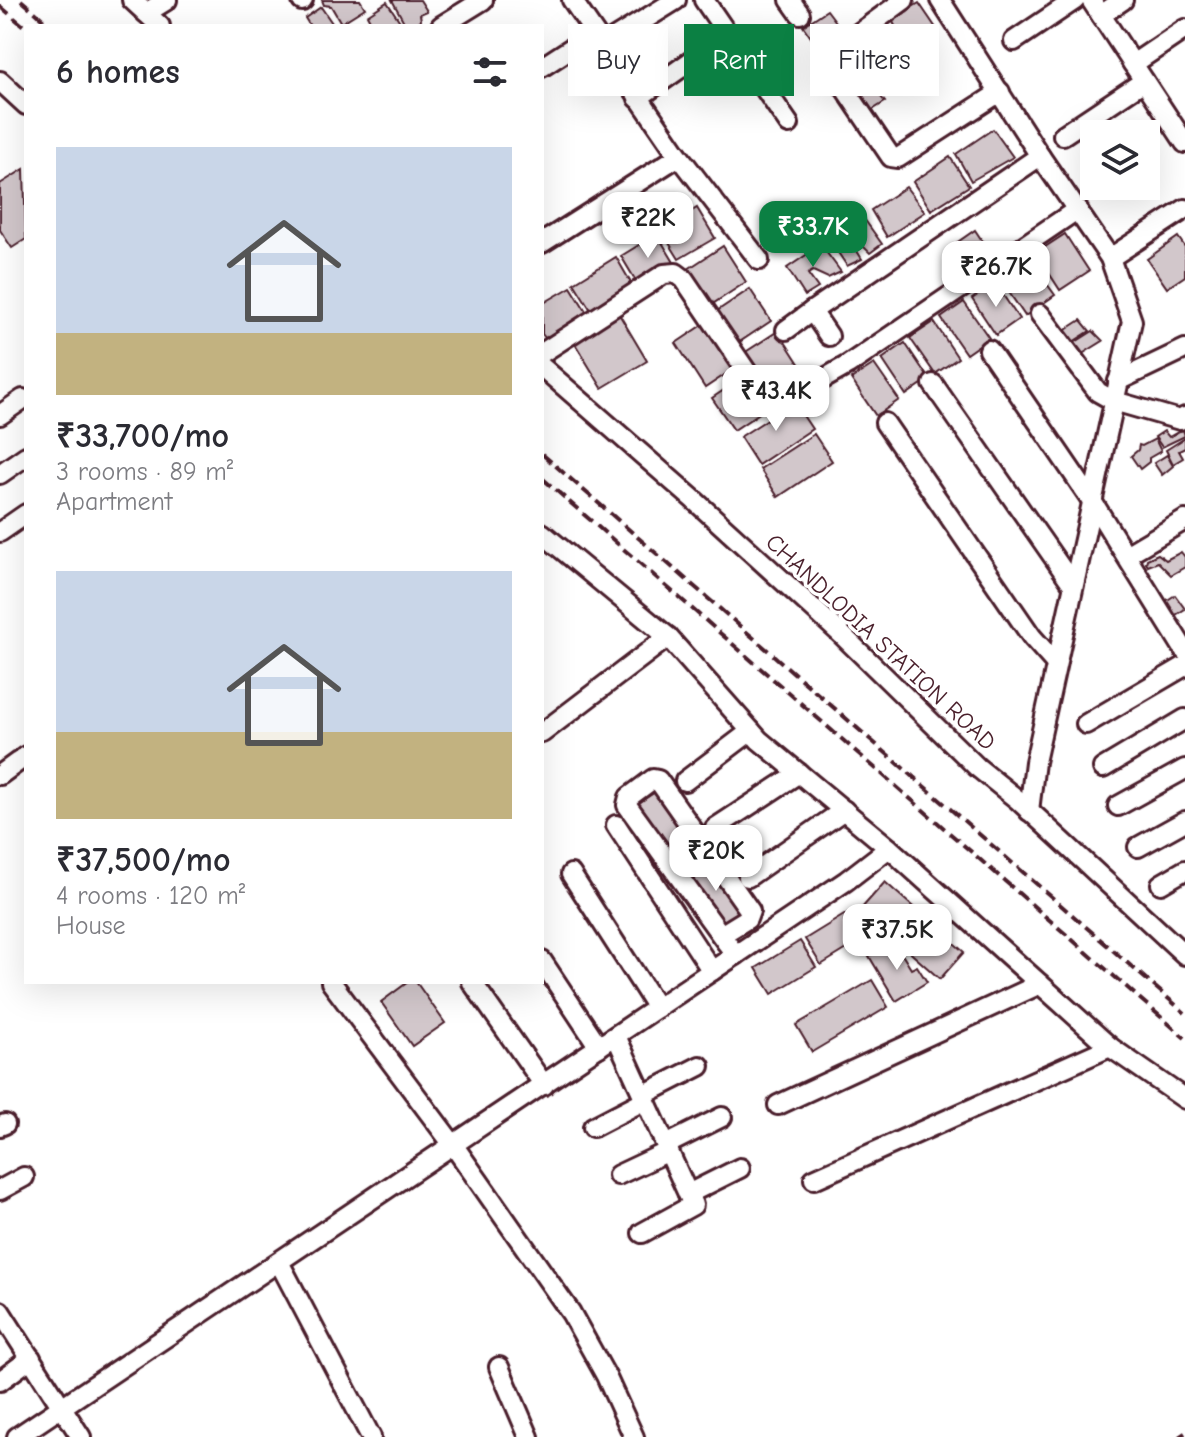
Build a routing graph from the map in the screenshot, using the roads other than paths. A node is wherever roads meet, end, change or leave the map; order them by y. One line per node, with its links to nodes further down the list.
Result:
1 (132, 0): 12 (street)
2 (167, 0): 12 (street)
3 (483, 0): 13 (street)
4 (572, 0): 14 (street)
5 (676, 0): 15 (street)
6 (704, 0): 16 (street)
7 (904, 0): 25 (street)
8 (940, 0): 25 (street)
9 (1075, 0): 18 (street)
10 (1123, 0): 11 (street)
11 (1096, 7): 20 (street)
12 (153, 20)
13 (444, 24)
14 (588, 24)
15 (629, 24)
16 (720, 24)
17 (1185, 29): 20 (street)
18 (1014, 41)
19 (568, 54): 21 (street)
20 (1133, 64): 24 (street)
21 (544, 66)
22 (684, 66): 27 (street)
23 (0, 81): 28 (street)
24 (1144, 81): 30 (street); 32 (street)
25 (1000, 92): 35 (street)
26 (770, 96): 31 (street)
27 (638, 98): 34 (street)
28 (24, 103)
29 (1185, 107): 30 (street)
30 (1169, 118): 33 (street)
31 (789, 124)
32 (1063, 135)
33 (1185, 143)
34 (679, 156): 38 (street); 40 (street)
35 (1040, 156): 36 (street); 41 (street)
36 (1078, 209): 39 (street); 47 (street)
37 (1185, 209): 39 (street)
38 (544, 242)
39 (1110, 258): 49 (street)
40 (759, 260)
41 (812, 311): 43 (street); 44 (street)
42 (1040, 314): 52 (street)
43 (786, 330)
44 (829, 336)
45 (1185, 349): 49 (street)
46 (989, 350): 58 (street)
47 (544, 352)
48 (544, 369): 81 (street, CHANDLODIA STATION ROAD)
49 (1118, 381): 52 (street)
50 (933, 384): 64 (street)
51 (23, 399): 53 (street)
52 (1114, 401): 54 (street); 58 (street)
53 (0, 415)
54 (1185, 417)
55 (885, 423): 67 (street)
56 (24, 457): 57 (street)
57 (0, 474)
58 (1092, 501): 63 (street); 64 (street)
59 (24, 515): 61 (street)
60 (1185, 520): 63 (street)
61 (0, 532)
62 (544, 535): 65 (street)
63 (1126, 555): 66 (street)
64 (1073, 585): 67 (street)
65 (668, 637): 71 (street); 72 (street)
66 (1185, 651)
67 (1056, 664): 81 (street)
68 (1185, 666): 70 (street)
69 (1185, 719): 74 (street)
70 (1086, 724)
71 (544, 731)
72 (751, 731): 76 (street); 78 (street)
73 (24, 757): 77 (street)
74 (1103, 768)
75 (1185, 769): 79 (street)
76 (799, 773): 80 (street); 84 (street)
77 (0, 775)
78 (685, 781)
79 (1118, 806)
80 (844, 810): 86 (street); 89 (street)
81 (1029, 811): 92 (street, CHANDLODIA STATION ROAD)
82 (1185, 821): 85 (street)
83 (616, 825): 95 (street)
84 (715, 828)
85 (1138, 847)
86 (889, 848): 93 (street); 98 (street)
87 (1185, 870): 90 (street)
88 (571, 874): 99 (street)
89 (748, 877)
90 (1161, 884)
91 (721, 935): 91 (street); 93 (street)
92 (1183, 950)
93 (736, 955): 95 (street)
94 (544, 964): 101 (street)
95 (712, 971): 99 (street)
96 (332, 984): 110 (street)
97 (473, 984): 104 (street)
98 (1040, 984): 102 (street); 107 (street)
99 (657, 1008): 100 (street)
100 (616, 1036): 101 (street); 105 (street)
101 (599, 1047): 104 (street)
102 (1110, 1047): 106 (street); 115 (street)
103 (700, 1066): 105 (street)
104 (544, 1085): 110 (street)
105 (644, 1098): 109 (street); 111 (street)
106 (1185, 1099)
107 (778, 1105)
108 (722, 1117): 111 (street)
109 (593, 1127)
110 (454, 1146): 119 (street); 129 (street)
111 (667, 1148): 113 (street); 117 (street)
112 (740, 1168): 117 (street)
113 (618, 1175)
114 (24, 1177): 116 (street)
115 (814, 1179)
116 (0, 1190)
117 (688, 1194): 118 (street)
118 (642, 1233)
119 (279, 1262): 124 (street); 127 (street)
120 (0, 1311): 121 (street)
121 (31, 1358): 123 (street); 124 (street)
122 (499, 1367): 128 (street)
123 (0, 1381)
124 (60, 1406): 125 (street); 126 (street)
125 (17, 1437)
126 (81, 1437)
127 (371, 1437)
128 (529, 1437)
129 (634, 1437)

